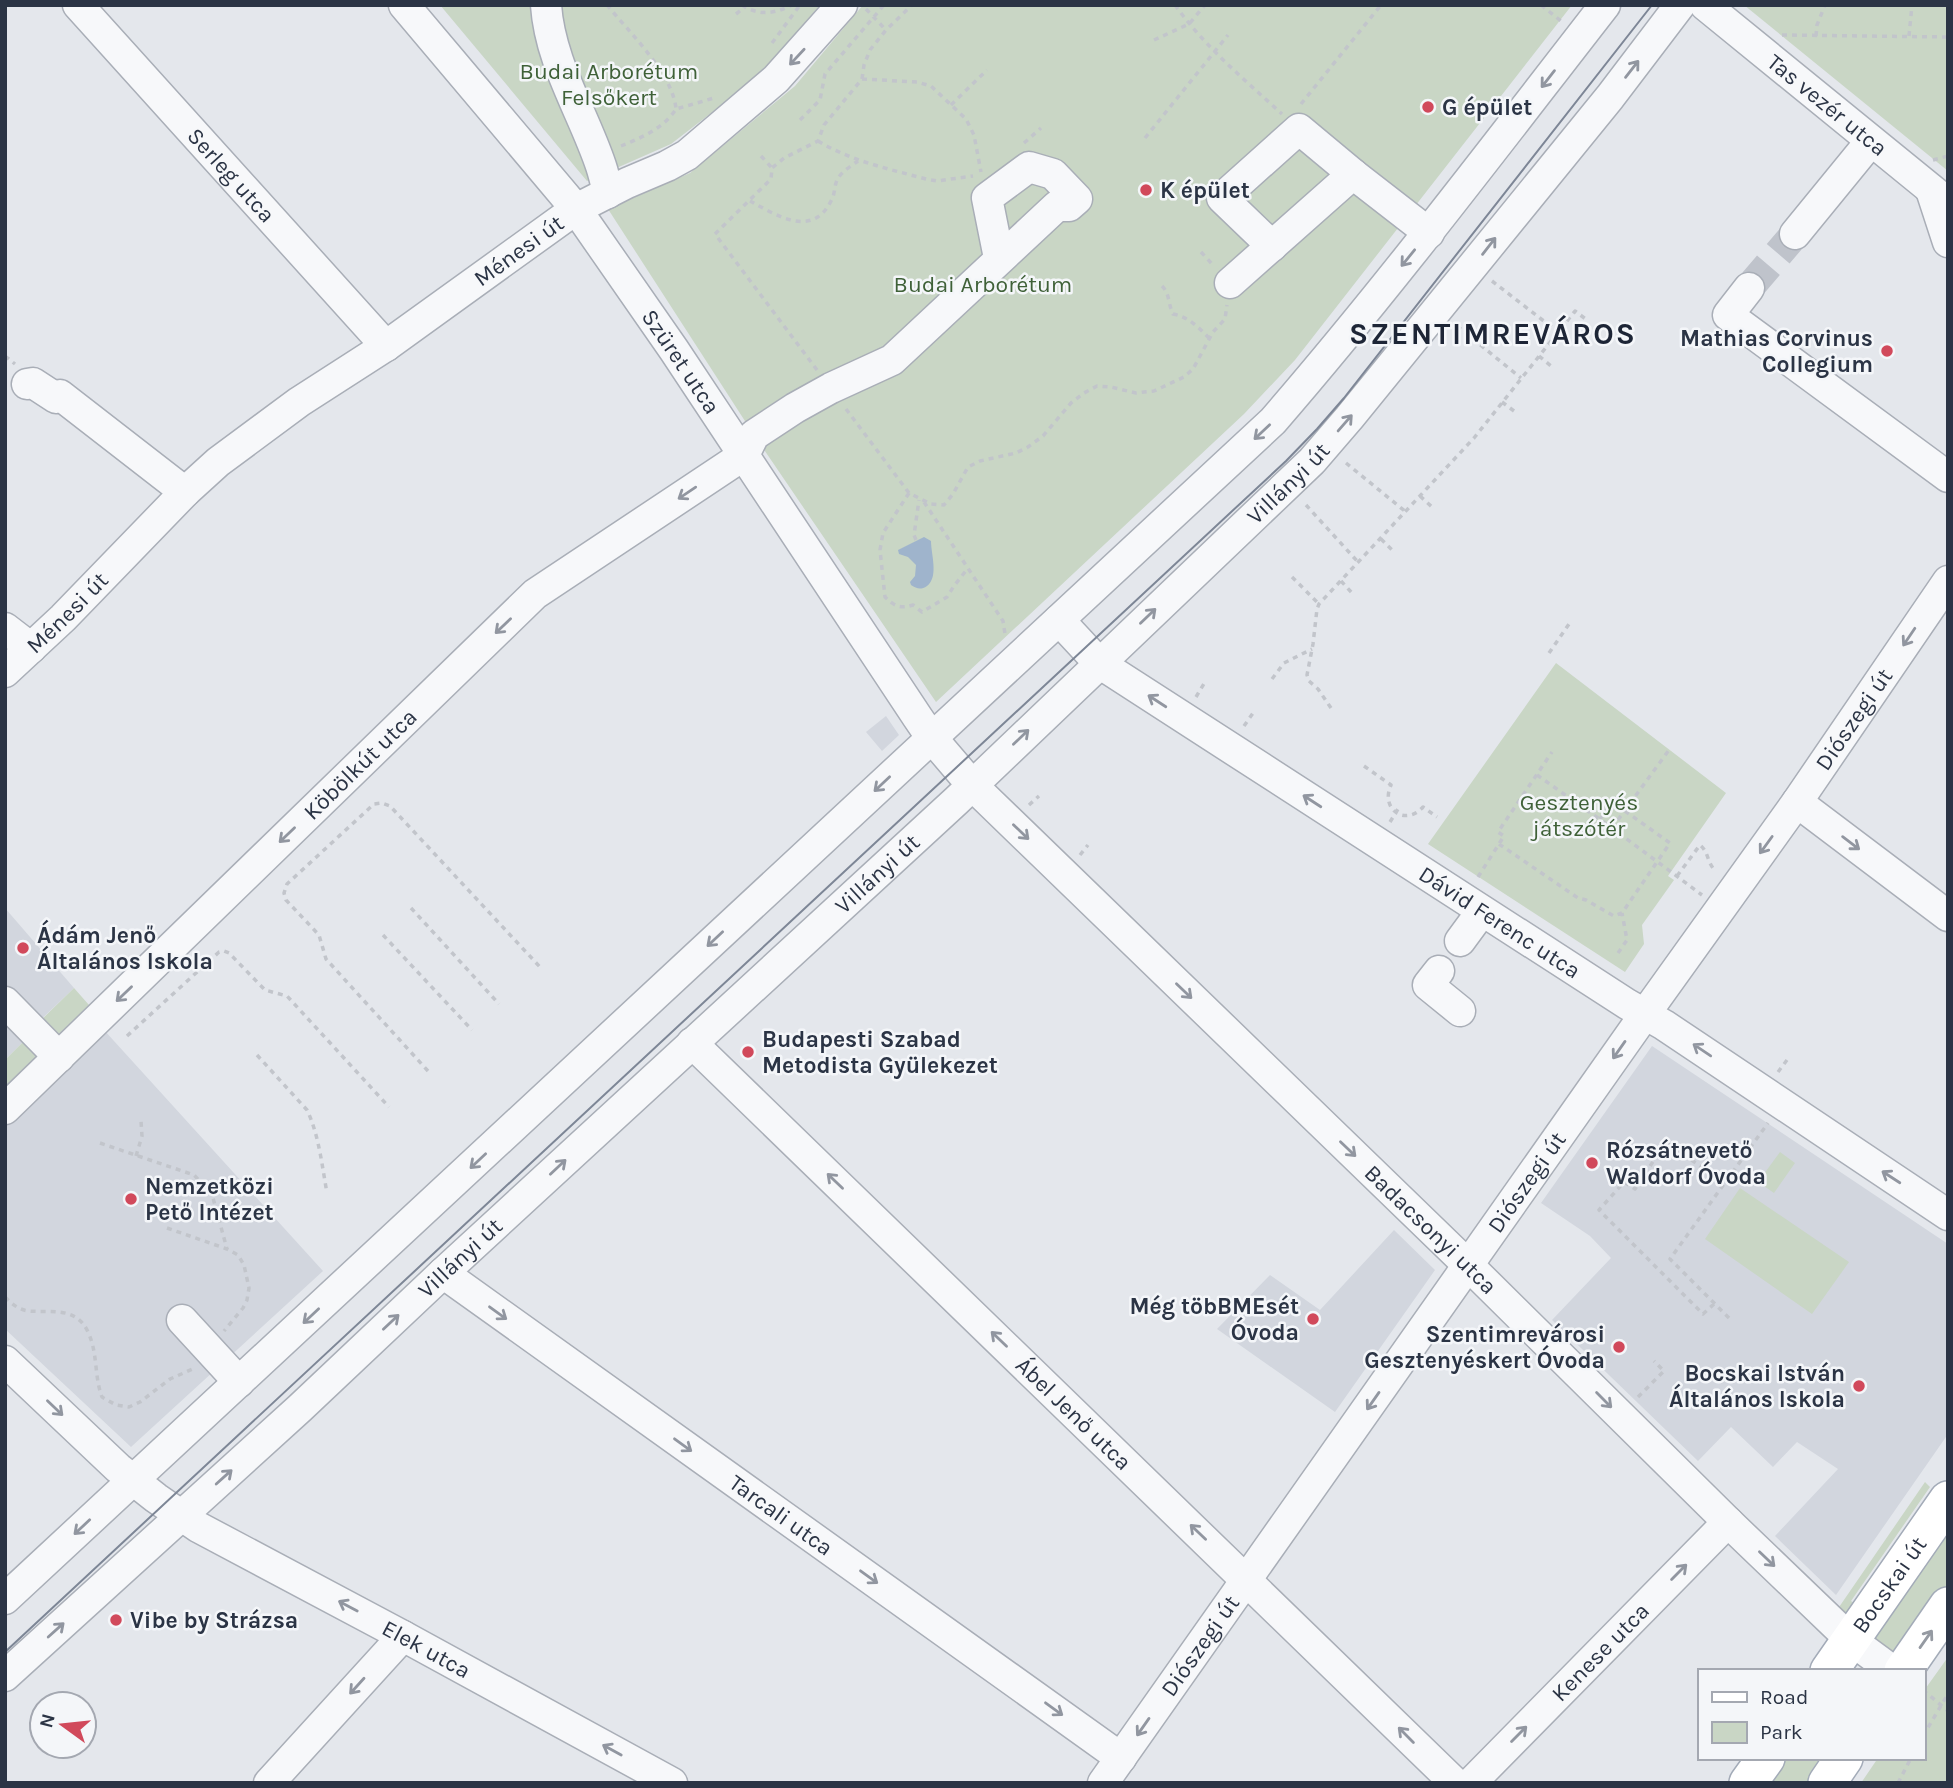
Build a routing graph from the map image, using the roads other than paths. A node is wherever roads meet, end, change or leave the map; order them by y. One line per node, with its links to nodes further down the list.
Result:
1 (78, 5): 20 (street, Serleg utca)
2 (404, 5): 12 (street, Szüret utca)
3 (547, 5): 10 (street)
4 (842, 5): 10 (street, Ménesi út, one-way to 10)
5 (1605, 5): 13 (street, one-way to 13)
6 (1680, 5): 29 (street, Villányi út, one-way to 6)
7 (1705, 5): 8 (street, Tas vezér utca)
8 (1871, 141): 11 (street, Tas vezér utca); 14 (street)
9 (1353, 174): 13 (street); 16 (street); 16 (street)
10 (608, 193): 12 (street, Ménesi út)
11 (1940, 196): 15 (street)
12 (576, 209): 20 (street, Ménesi út); 22 (street, Szüret utca)
13 (1429, 233): 26 (street, one-way to 26)
14 (1796, 234)
15 (1948, 242)
16 (1272, 247): 18 (street)
17 (999, 258): 17 (street); 22 (street)
18 (1230, 283)
19 (1749, 288): 23 (street)
20 (386, 346): 24 (street, Ménesi út)
21 (27, 384): 24 (street)
22 (744, 456): 31 (street, Szüret utca); 42 (street, Köbölkút utca, one-way to 42)
23 (1948, 477)
24 (185, 492): 28 (street, Ménesi út)
25 (1948, 581): 33 (street, Diószegi út, one-way to 33)
26 (1059, 620): 29 (street, Dávid Ferenc utca); 31 (street)
27 (5, 628): 28 (street)
28 (32, 648): 30 (street, Ménesi út)
29 (1099, 663): 32 (street, Villányi út, one-way to 29); 34 (street, Dávid Ferenc utca, one-way to 29)
30 (5, 672)
31 (931, 737): 32 (street, Badacsonyi utca); 49 (street, one-way to 49)
32 (972, 785): 41 (street, Villányi út); 45 (street, Badacsonyi utca, one-way to 45)
33 (1797, 802): 35 (street, one-way to 35); 40 (street, Diószegi út, one-way to 40)
34 (1482, 911): 36 (street); 40 (street, Dávid Ferenc utca)
35 (1948, 916)
36 (1460, 941)
37 (1439, 971): 39 (street)
38 (5, 1002): 42 (street)
39 (1460, 1012)
40 (1645, 1014): 44 (street, Dávid Ferenc utca, one-way to 40); 45 (street, Diószegi út, one-way to 45)
41 (692, 1043): 46 (street, Villányi út, one-way to 41); 54 (street, Ábel Jenő utca, one-way to 41)
42 (59, 1057): 43 (street, Köbölkút utca)
43 (5, 1109)
44 (1948, 1215)
45 (1469, 1266): 53 (street, Badacsonyi utca, one-way to 53); 54 (street, Diószegi út, one-way to 54)
46 (443, 1273): 52 (street, Villányi út, one-way to 46); 63 (street, Tarcali utca, one-way to 63)
47 (182, 1320): 49 (street)
48 (5, 1361): 50 (street, Elek utca, one-way to 50)
49 (239, 1382): 50 (street)
50 (132, 1480): 52 (street, Elek utca); 55 (street, one-way to 55)
51 (1948, 1500): 58 (main road, Bocskai út)
52 (181, 1516): 57 (street, Elek utca, one-way to 52); 62 (street, Villányi út, one-way to 52)
53 (1728, 1522): 58 (street, Badacsonyi utca, one-way to 58); 70 (street, Kenese utca, one-way to 53)
54 (1247, 1579): 63 (street, Diószegi út, one-way to 63); 69 (street, Ábel Jenő utca, one-way to 54)
55 (5, 1599)
56 (1948, 1606): 61 (main road, one-way to 56)
57 (403, 1636): 66 (street, one-way to 66); 67 (street, Elek utca, one-way to 57)
58 (1852, 1640): 59 (main road, Bocskai út); 60 (street, Badacsonyi utca)
59 (1830, 1669)
60 (1890, 1669)
61 (1904, 1669)
62 (5, 1676)
63 (1121, 1758): 68 (street, Diószegi út)
64 (1765, 1760): 71 (main road)
65 (1842, 1760): 72 (main road)
66 (269, 1783)
67 (672, 1783)
68 (1103, 1783)
69 (1455, 1783)
70 (1471, 1783)
71 (1748, 1783)
72 (1827, 1783)

